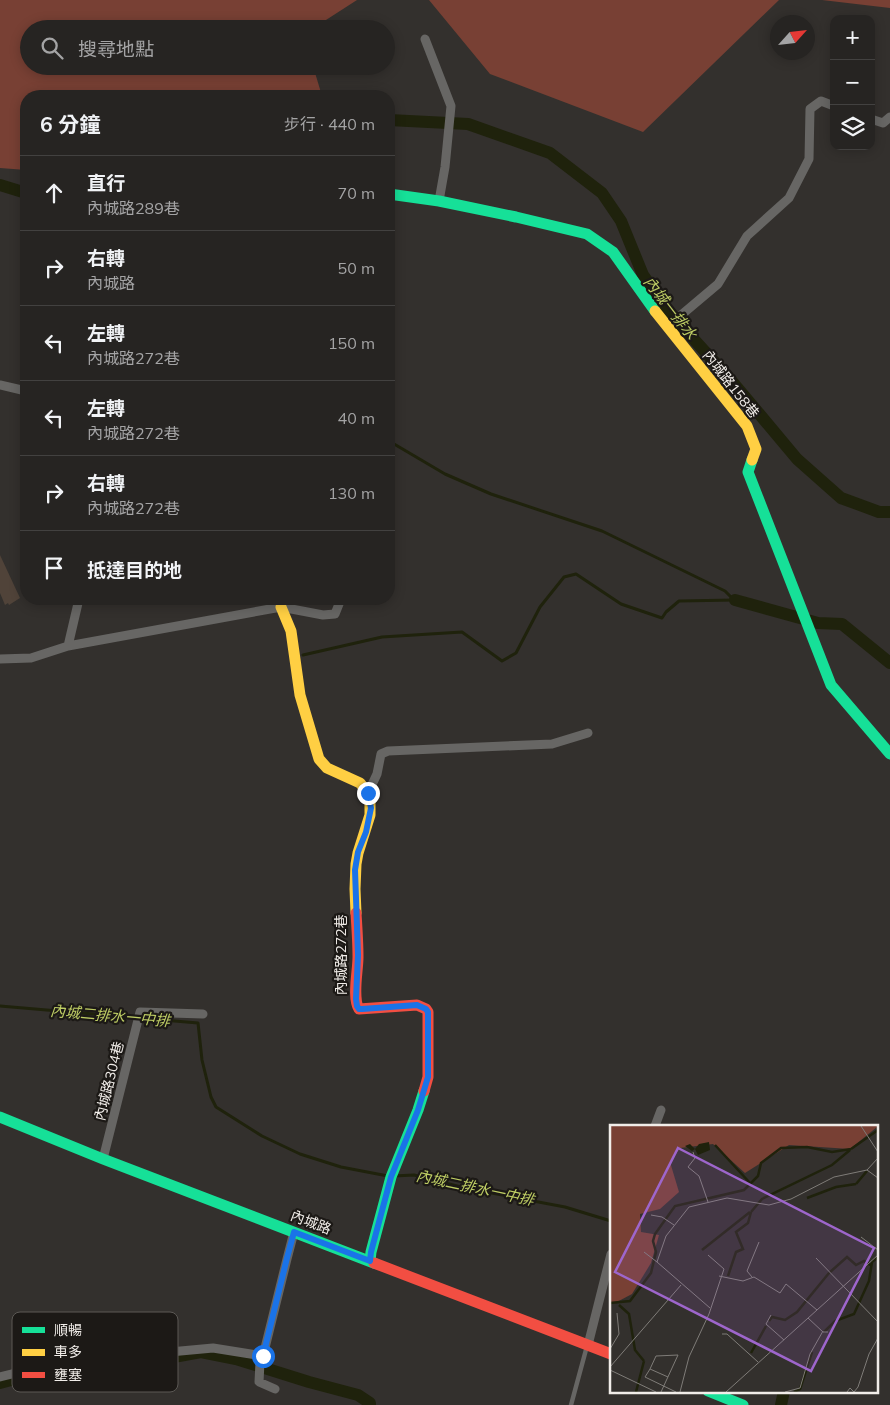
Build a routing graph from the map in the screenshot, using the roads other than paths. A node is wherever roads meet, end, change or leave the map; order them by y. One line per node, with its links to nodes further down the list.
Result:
1 (425, 39): 6 (street)
2 (831, 105): 7 (street)
3 (890, 116): 4 (street)
4 (875, 121)
5 (395, 195): 6 (street, 內城路158巷)
6 (439, 201): 7 (street, 內城路158巷)
7 (669, 325): 16 (street, 內城路158巷)
8 (0, 385): 9 (street)
9 (20, 390)
10 (77, 605): 13 (street)
11 (339, 605): 12 (street)
12 (281, 606): 13 (street); 17 (street)
13 (68, 646): 14 (street)
14 (0, 659)
15 (588, 733): 17 (street)
16 (890, 754)
17 (368, 793): 25 (street, 內城路272巷)
18 (203, 1014): 22 (street, 內城路304巷)
19 (661, 1110): 21 (street)
20 (0, 1117): 22 (street, 內城路)
21 (655, 1125)
22 (103, 1159): 23 (street, 內城路)
23 (294, 1232): 25 (street, 內城路); 29 (street)
24 (610, 1258): 26 (street)
25 (370, 1261): 26 (street, 內城路)
26 (588, 1345): 28 (street, 內城路); 32 (lane)
27 (178, 1351): 29 (street)
28 (610, 1354)
29 (262, 1359): 30 (street)
30 (275, 1388)
31 (710, 1392): 33 (street)
32 (571, 1405)
33 (743, 1405)

